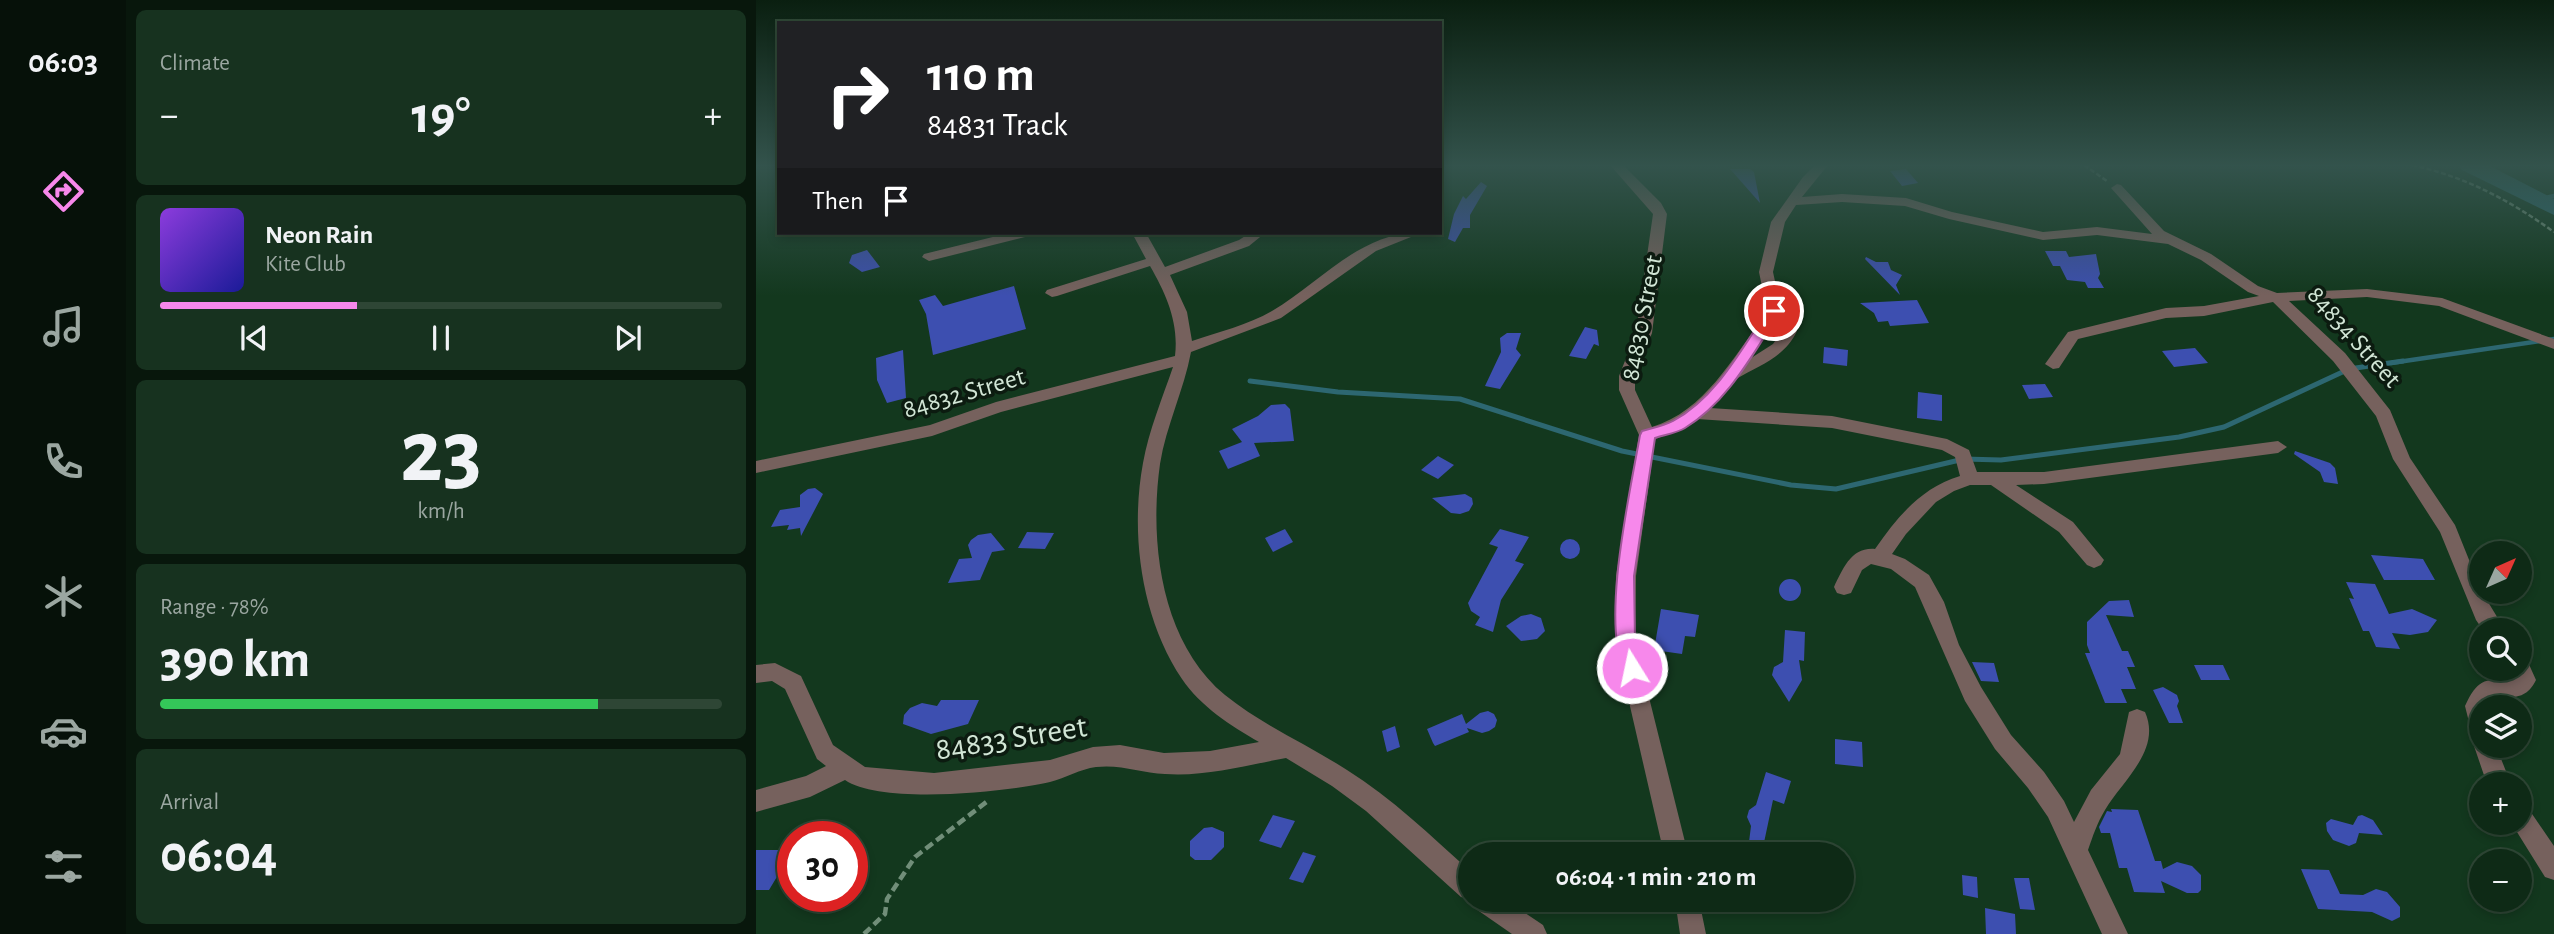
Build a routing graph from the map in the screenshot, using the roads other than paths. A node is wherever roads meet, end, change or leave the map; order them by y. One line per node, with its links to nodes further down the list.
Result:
1 (1657, 209): 20 (street, 84830 Street)
2 (1786, 209): 14 (street)
3 (1927, 209): 9 (street)
4 (2135, 209): 9 (street, 84834 Street)
5 (1016, 235): 10 (street)
6 (1140, 235): 11 (street)
7 (1255, 235): 11 (street)
8 (1408, 235): 16 (street, 84832 Street)
9 (2168, 240): 13 (street, 84834 Street)
10 (929, 257)
11 (1157, 267): 12 (street); 16 (street)
12 (1052, 293)
13 (2276, 297): 15 (street); 17 (street); 28 (street, 84834 Street)
14 (1774, 311): 18 (street); 18 (street)
15 (2554, 344)
16 (1183, 354): 22 (street, 84832 Street); 33 (street)
17 (2053, 364)
18 (1730, 377): 19 (street)
19 (1695, 413): 20 (street); 24 (street)
20 (1647, 435): 37 (street)
21 (2278, 447): 23 (street)
22 (756, 467)
23 (1993, 478): 24 (street); 26 (street)
24 (1970, 479): 25 (street)
25 (1880, 557): 27 (street); 38 (street)
26 (2094, 560)
27 (1844, 587)
28 (2486, 618)
29 (756, 674): 34 (street, 84833 Street)
30 (2524, 681): 31 (street)
31 (2483, 695)
32 (2137, 719): 38 (street)
33 (1287, 748): 34 (street, 84833 Street); 40 (street)
34 (845, 768): 35 (street)
35 (756, 801)
36 (2532, 834): 39 (street)
37 (1673, 842)
38 (2077, 848): 45 (street)
39 (2554, 868)
40 (1458, 877)
41 (1502, 912): 43 (street)
42 (1689, 912): 44 (street)
43 (1534, 934)
44 (1693, 934)
45 (2115, 934)

